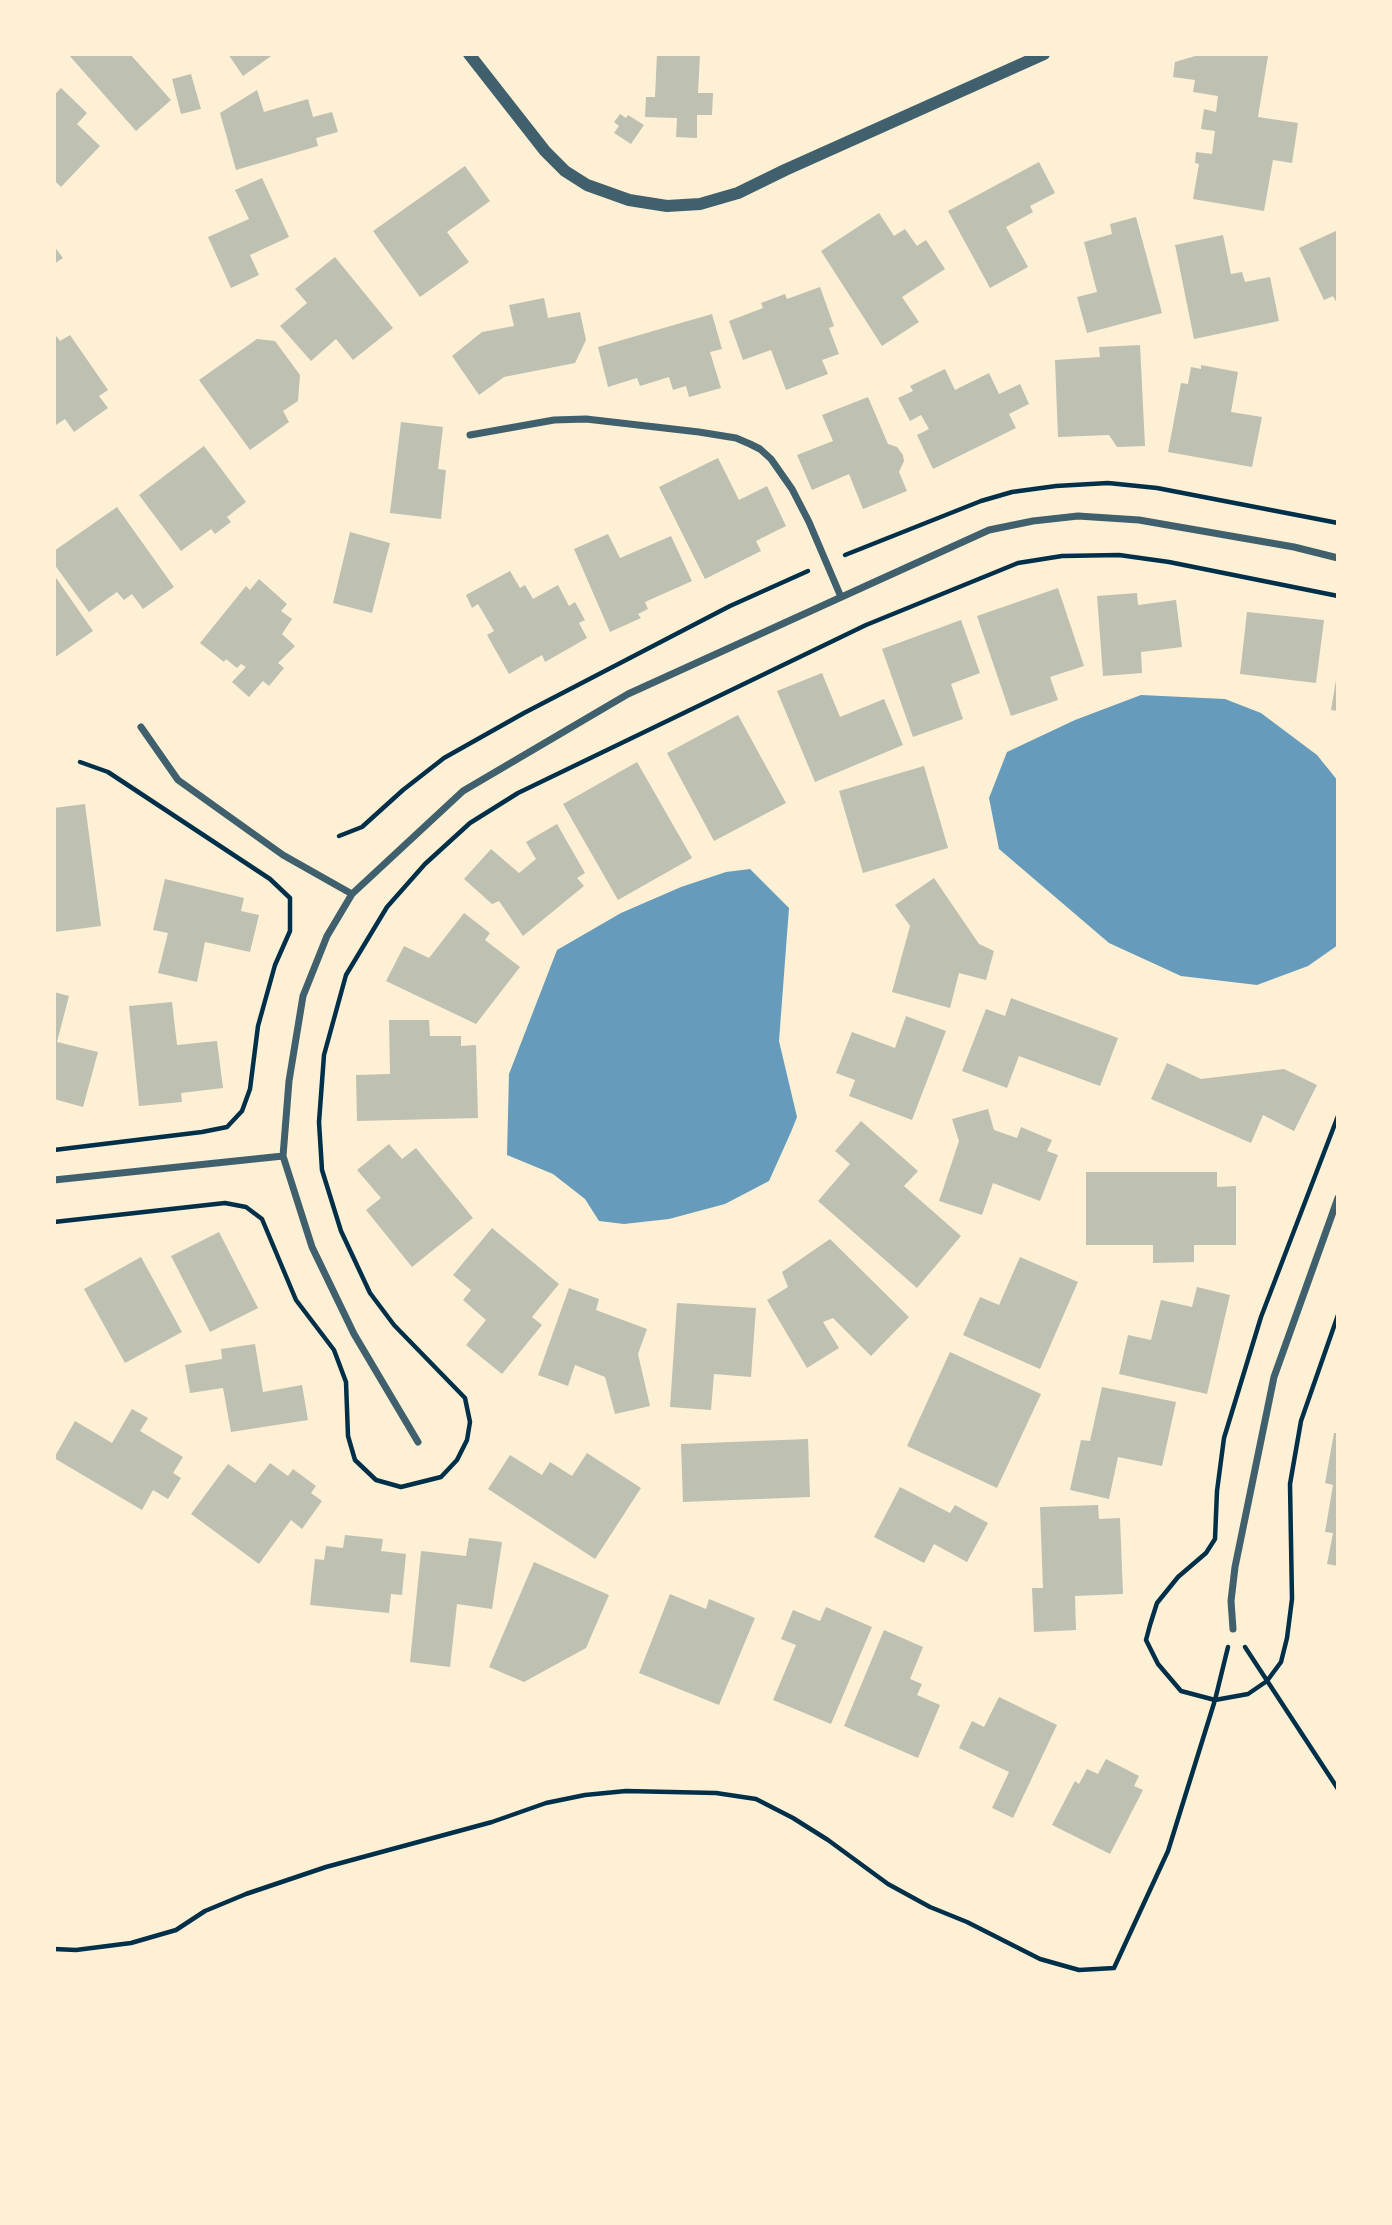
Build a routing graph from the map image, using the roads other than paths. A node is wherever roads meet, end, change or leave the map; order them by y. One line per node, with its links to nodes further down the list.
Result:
1 (469, 54): 2 (street)
2 (1044, 54)
3 (470, 435): 5 (street)
4 (1338, 558): 5 (street)
5 (841, 597): 7 (street)
6 (141, 727): 7 (street)
7 (352, 894): 8 (street)
8 (283, 1156): 9 (street); 11 (street)
9 (54, 1180)
10 (1338, 1198): 12 (street)
11 (418, 1443)
12 (1233, 1629)

